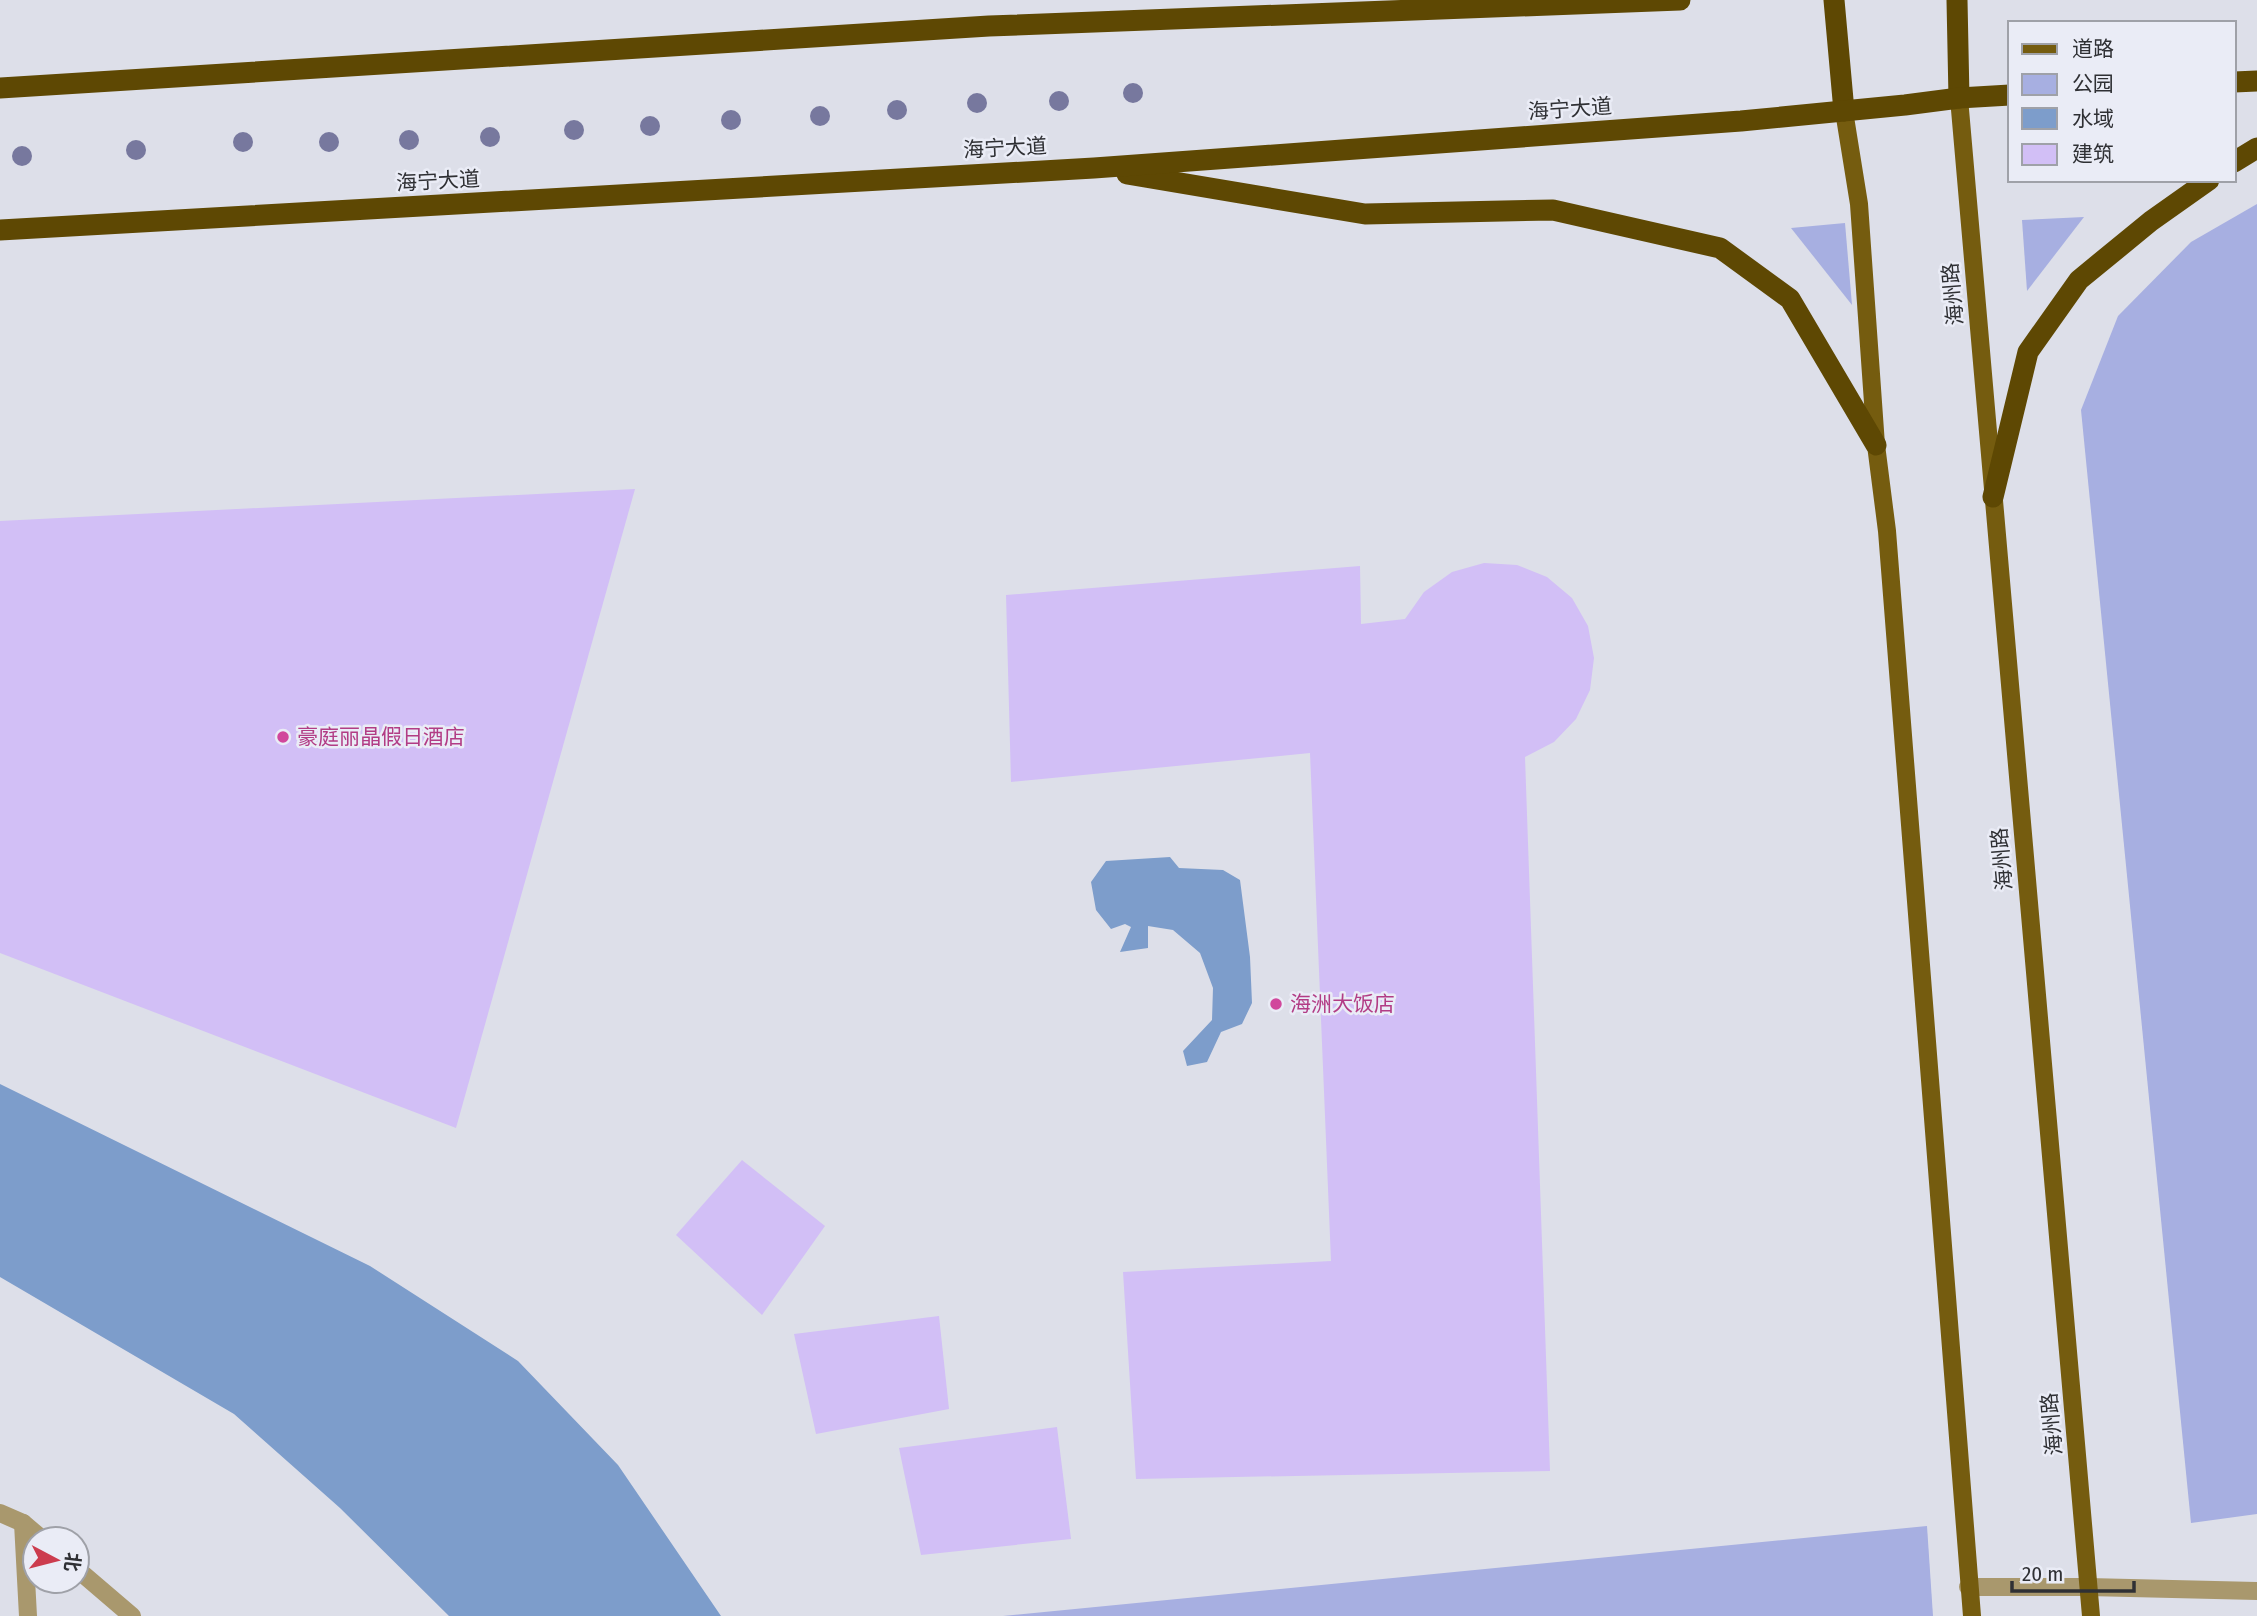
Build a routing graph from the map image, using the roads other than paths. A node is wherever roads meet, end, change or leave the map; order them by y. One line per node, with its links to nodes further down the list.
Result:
1 (1680, 0): 4 (highway)
2 (1834, 0): 10 (highway)
3 (1958, 0): 9 (highway)
4 (1497, 3): 7 (highway)
5 (2257, 81): 6 (highway)
6 (2236, 82)
7 (0, 88)
8 (2008, 95): 9 (highway, 海宁大道)
9 (1959, 97): 10 (highway, 海宁大道); 17 (main road, 海州路)
10 (1844, 111): 13 (highway, 海宁大道); 16 (main road)
11 (2257, 148): 12 (highway)
12 (2236, 161)
13 (1094, 168): 15 (highway, 海宁大道); 16 (highway)
14 (2206, 182): 17 (highway)
15 (0, 230)
16 (1877, 445): 22 (main road)
17 (1993, 497): 23 (main road, 海州路)
18 (0, 1513): 19 (street)
19 (23, 1523): 20 (street); 25 (street)
20 (25, 1525)
21 (91, 1581): 26 (street)
22 (1968, 1587): 23 (street); 27 (main road)
23 (2088, 1587): 24 (street); 28 (main road, 海州路)
24 (2257, 1591)
25 (28, 1616)
26 (132, 1616)
27 (1972, 1616)
28 (2091, 1616)

